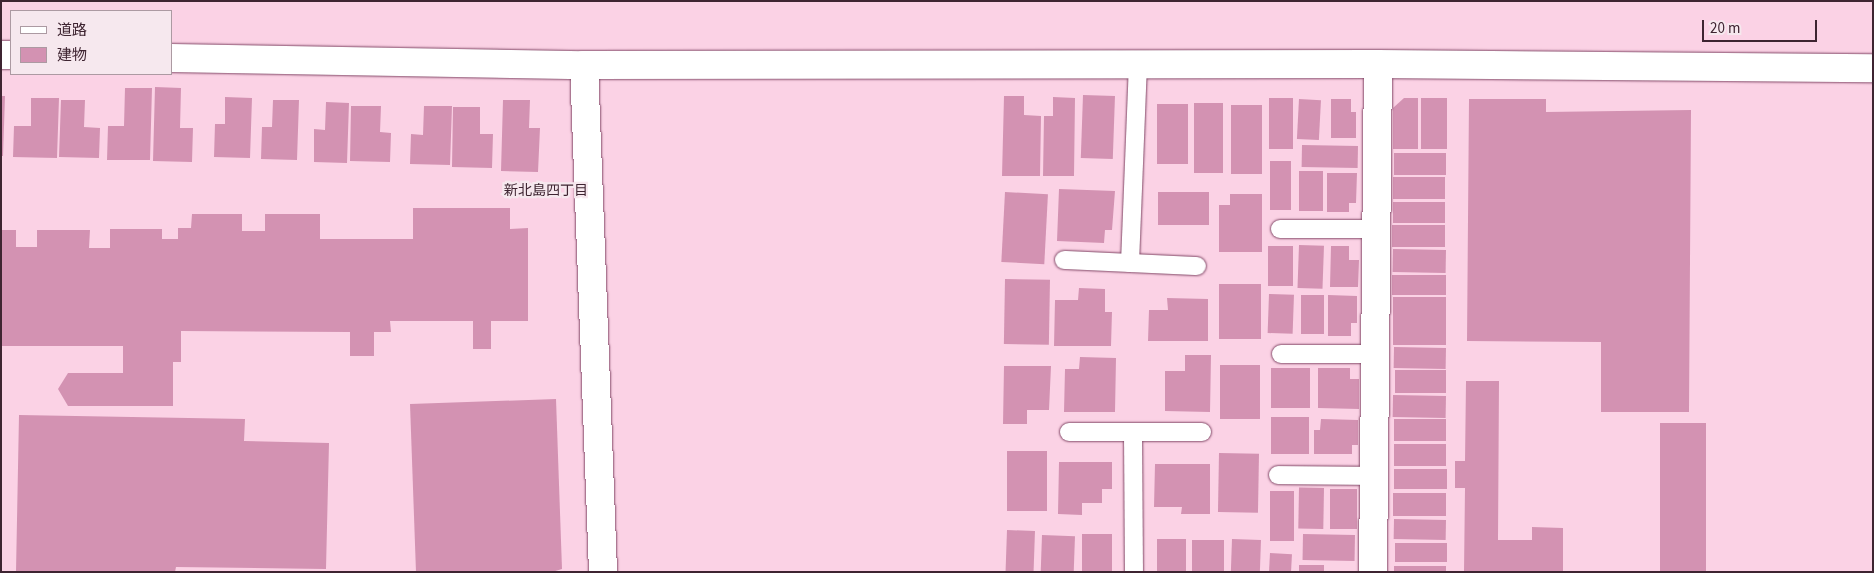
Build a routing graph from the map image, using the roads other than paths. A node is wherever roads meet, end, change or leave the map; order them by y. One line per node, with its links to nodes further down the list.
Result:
1 (172, 58): 4 (street)
2 (1138, 64): 3 (street); 4 (street); 9 (lane)
3 (1378, 64): 5 (street); 7 (street)
4 (584, 65): 18 (street)
5 (1873, 68)
6 (1280, 229): 7 (lane)
7 (1377, 229): 12 (street)
8 (1064, 260): 9 (lane)
9 (1130, 263): 10 (lane)
10 (1197, 266)
11 (1281, 354): 12 (lane)
12 (1376, 354): 17 (street)
13 (1069, 432): 14 (lane)
14 (1134, 432): 15 (lane); 19 (lane)
15 (1202, 432)
16 (1278, 475): 17 (lane)
17 (1374, 476): 20 (street)
18 (603, 572)
19 (1134, 572)
20 (1373, 572)

